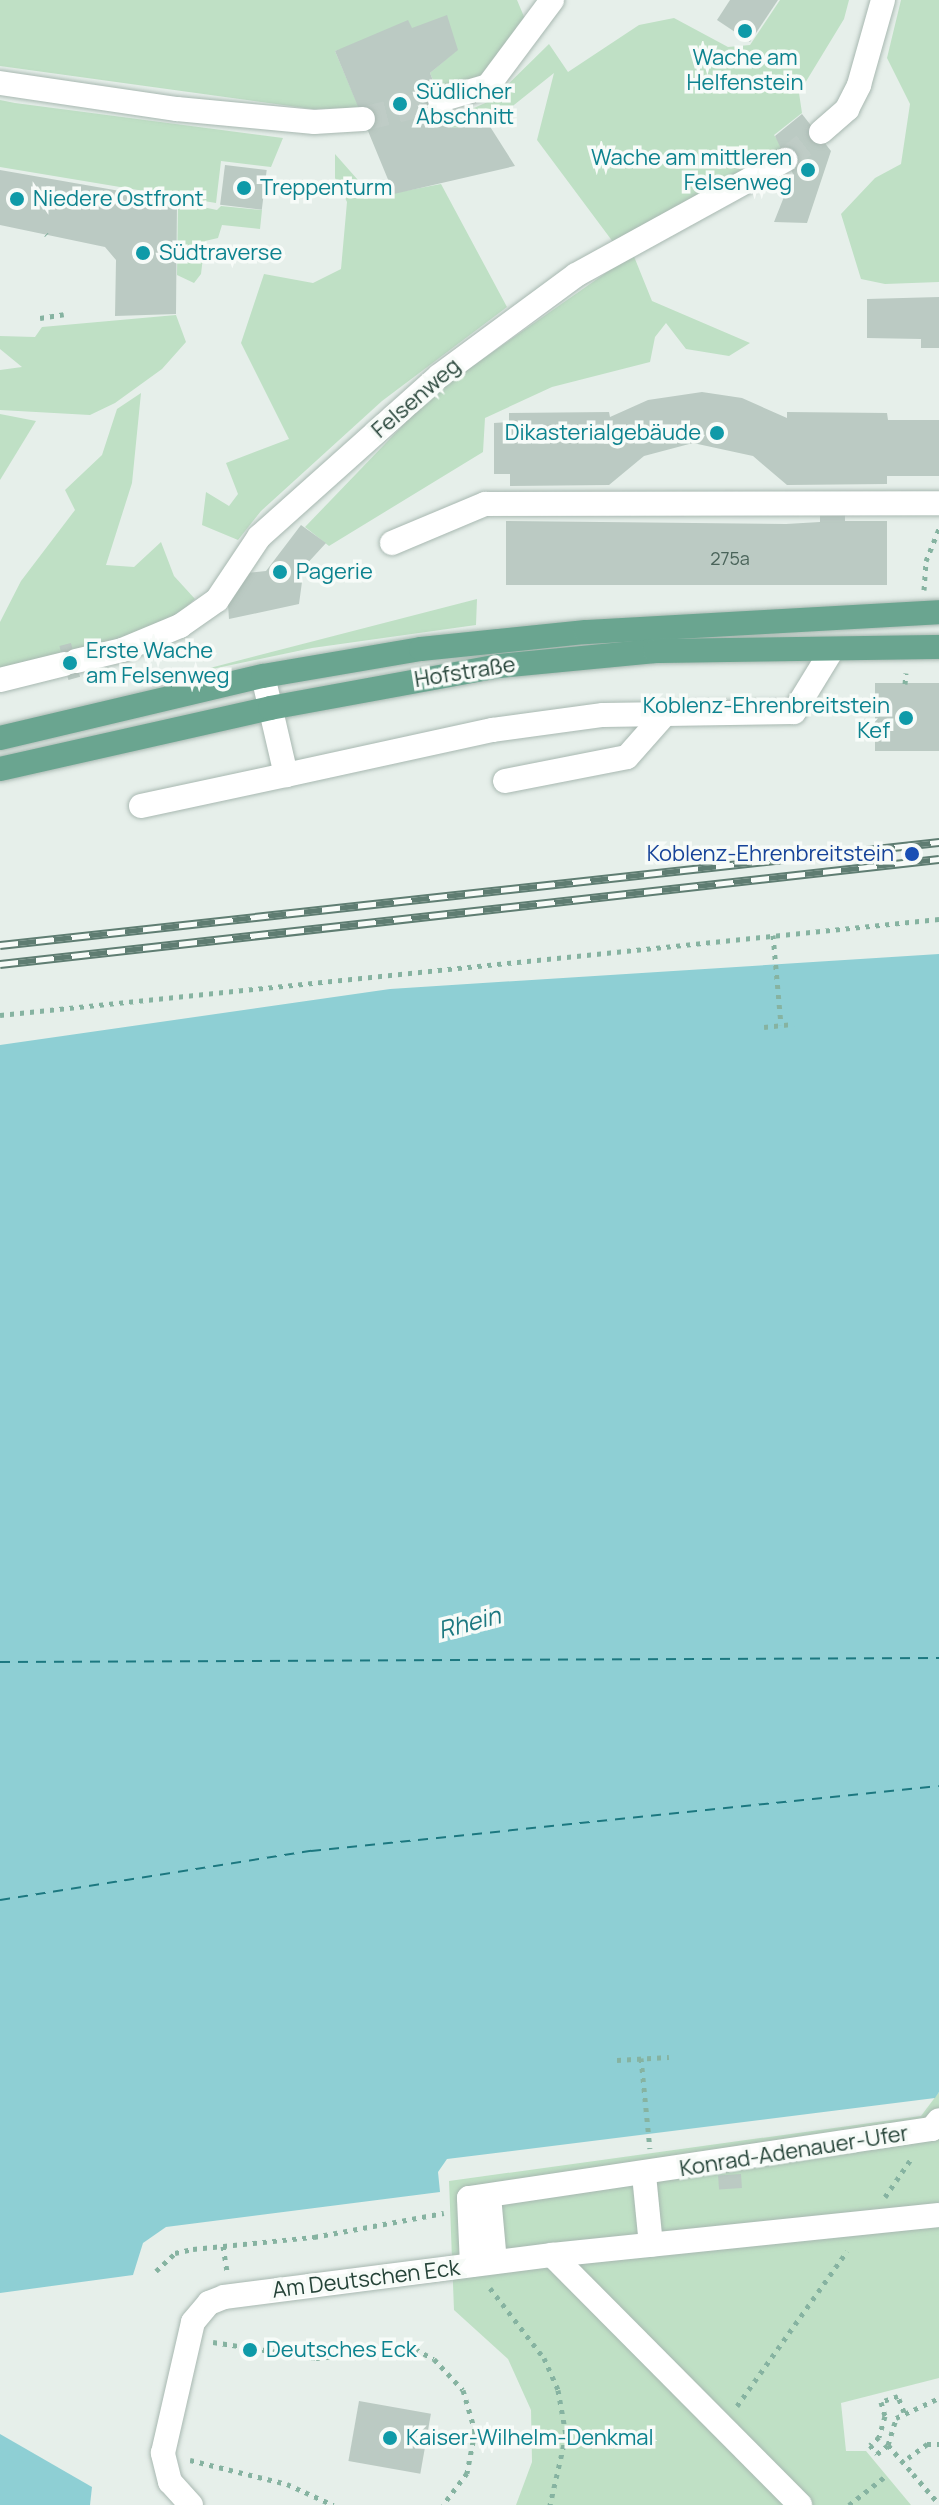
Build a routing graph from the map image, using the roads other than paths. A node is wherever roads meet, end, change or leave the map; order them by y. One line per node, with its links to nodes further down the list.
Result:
1 (552, 0): 4 (street)
2 (883, 0): 6 (street)
3 (0, 83): 5 (street)
4 (440, 100)
5 (363, 119)
6 (821, 132)
7 (785, 160): 14 (street, Felsenweg)
8 (939, 503): 9 (street)
9 (392, 543)
10 (932, 602): 13 (main road, Hofstraße)
11 (939, 647): 12 (main road, Hofstraße)
12 (832, 650): 15 (main road, Hofstraße); 16 (street)
13 (263, 676): 15 (street); 17 (main road, Hofstraße)
14 (0, 680)
15 (270, 708): 18 (main road, Hofstraße); 19 (street)
16 (665, 714): 19 (street); 20 (street)
17 (0, 738)
18 (0, 769)
19 (286, 775): 21 (street)
20 (505, 781)
21 (141, 806)
22 (936, 2124): 23 (street, Konrad-Adenauer-Ufer)
23 (648, 2174): 25 (street); 27 (street, Konrad-Adenauer-Ufer)
24 (939, 2215): 25 (street)
25 (651, 2245): 26 (street)
26 (552, 2255): 27 (street); 29 (street)
27 (483, 2264): 28 (street, Am Deutschen Eck)
28 (191, 2505)
29 (800, 2505)

